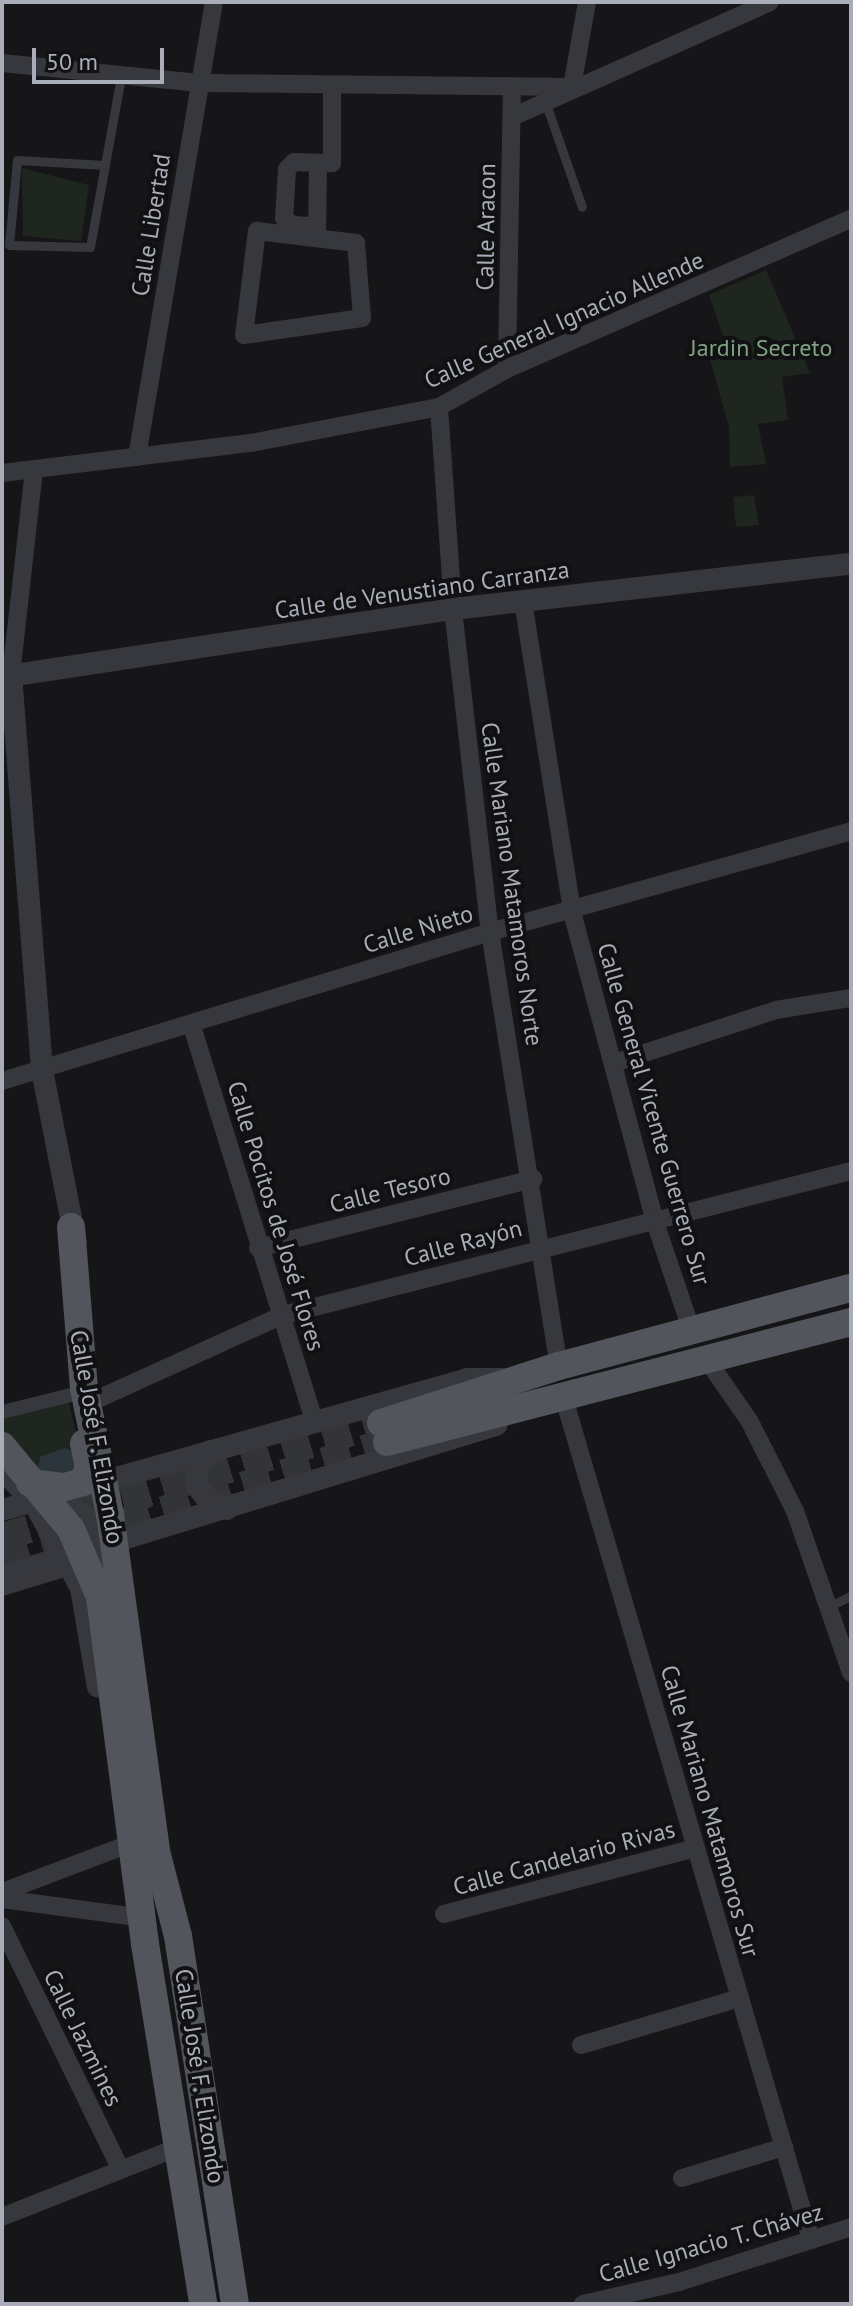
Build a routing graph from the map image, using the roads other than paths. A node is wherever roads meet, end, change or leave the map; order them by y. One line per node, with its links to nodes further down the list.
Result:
1 (214, 2): 6 (street, Calle Libertad)
2 (587, 2): 8 (street)
3 (770, 2): 8 (street)
4 (2, 63): 5 (street)
5 (122, 74): 6 (street); 13 (lane)
6 (199, 83): 9 (street); 19 (street, Calle Libertad)
7 (512, 86): 9 (street); 10 (street); 11 (street, Calle Aracon)
8 (572, 87): 10 (street)
9 (332, 88): 12 (street)
10 (542, 94): 11 (street); 14 (lane)
11 (512, 117): 17 (street, Calle Aracon)
12 (318, 163): 16 (street); 16 (street)
13 (105, 165): 13 (lane)
14 (582, 207)
15 (851, 219): 17 (street, Calle General Ignacio Allende)
16 (317, 232): 16 (street)
17 (507, 369): 18 (street, Calle General Ignacio Allende)
18 (439, 407): 19 (street, Calle General Ignacio Allende); 24 (street, Calle Mariano Matamoros Norte)
19 (137, 457): 20 (street, Calle General Ignacio Allende)
20 (34, 469): 21 (street, Calle General Ignacio Allende); 25 (street, Calle José F. Elizondo)
21 (2, 473)
22 (851, 564): 23 (street, Calle de Venustiano Carranza)
23 (523, 601): 24 (street, Calle de Venustiano Carranza); 27 (street, Calle General Vicente Guerrero Sur)
24 (453, 609): 25 (street, Calle de Venustiano Carranza); 28 (street, Calle Mariano Matamoros Norte)
25 (7, 676): 32 (street, Calle José F. Elizondo)
26 (851, 831): 27 (street, Calle Nieto)
27 (572, 912): 28 (street, Calle Nieto); 31 (street, Calle General Vicente Guerrero Sur)
28 (490, 932): 30 (street, Calle Nieto); 35 (street, Calle Mariano Matamoros Norte)
29 (851, 998): 31 (street)
30 (191, 1023): 32 (street, Calle Nieto); 38 (street, Calle Pocitos de José Flores)
31 (614, 1063): 36 (street, Calle General Vicente Guerrero Sur)
32 (42, 1070): 33 (street, Calle Nieto); 37 (street, Calle José F. Elizondo)
33 (2, 1081)
34 (851, 1171): 36 (street, Calle Rayón)
35 (533, 1179): 38 (street, Calle Tesoro); 39 (street, Calle Mariano Matamoros Norte)
36 (654, 1219): 39 (street, Calle Rayón); 44 (street, Calle General Vicente Guerrero Sur)
37 (71, 1227): 40 (main road, Calle José F. Elizondo); 50 (street)
38 (258, 1248): 42 (street, Calle Pocitos de José Flores)
39 (542, 1248): 42 (street, Calle Rayón); 46 (street, Calle Mariano Matamoros Norte)
40 (71, 1273): 48 (main road); 71 (main road, Calle José F. Elizondo)
41 (851, 1288): 44 (main road)
42 (283, 1315): 50 (street, Calle Rayón); 53 (street, Calle Pocitos de José Flores)
43 (851, 1322): 45 (main road)
44 (691, 1329): 46 (main road)
45 (705, 1357): 49 (main road); 67 (street)
46 (559, 1366): 47 (main road)
47 (515, 1379): 51 (main road); 53 (street)
48 (71, 1395): 52 (street); 55 (main road)
49 (563, 1395): 51 (main road); 70 (street, Calle Mariano Matamoros Sur)
50 (100, 1398): 56 (street)
51 (527, 1405): 59 (street)
52 (2, 1412)
53 (315, 1424): 54 (street)
54 (211, 1451): 56 (street); 59 (street)
55 (3, 1463): 57 (street); 58 (street); 71 (main road, Calle José F. Elizondo)
56 (116, 1478): 57 (street); 60 (street); 61 (street)
57 (33, 1501): 58 (street); 60 (street); 63 (street)
58 (2, 1509)
59 (227, 1509): 61 (street)
60 (83, 1513): 62 (street); 63 (street)
61 (127, 1538): 62 (street); 68 (street)
62 (102, 1546): 63 (street); 68 (street)
63 (58, 1562): 64 (street); 65 (street); 71 (street)
64 (2, 1576)
65 (2, 1589)
66 (851, 1596): 67 (lane)
67 (828, 1607): 69 (street)
68 (139, 1624): 77 (street)
69 (851, 1673)
70 (696, 1848): 74 (street, Calle Candelario Rivas); 79 (street, Calle Mariano Matamoros Sur)
71 (139, 1853): 72 (street); 75 (street); 77 (main road, Calle José F. Elizondo); 78 (main road, Calle José F. Elizondo)
72 (2, 1892)
73 (2, 1899): 75 (street)
74 (444, 1914)
75 (137, 1917): 78 (street)
76 (2, 1926): 83 (street, Calle Jazmines)
77 (178, 1936): 89 (main road, Calle José F. Elizondo)
78 (145, 1944): 82 (main road, Calle José F. Elizondo)
79 (740, 1998): 80 (street); 81 (street, Calle Mariano Matamoros Sur)
80 (581, 2045)
81 (784, 2147): 84 (street); 87 (street, Calle Mariano Matamoros Sur)
82 (176, 2148): 83 (street); 88 (main road, Calle José F. Elizondo)
83 (121, 2170): 85 (street)
84 (682, 2178)
85 (2, 2217)
86 (851, 2227): 87 (street, Calle Ignacio T. Chávez)
87 (811, 2240): 90 (street, Calle Ignacio T. Chávez)
88 (197, 2302)
89 (235, 2304)
90 (583, 2304)

